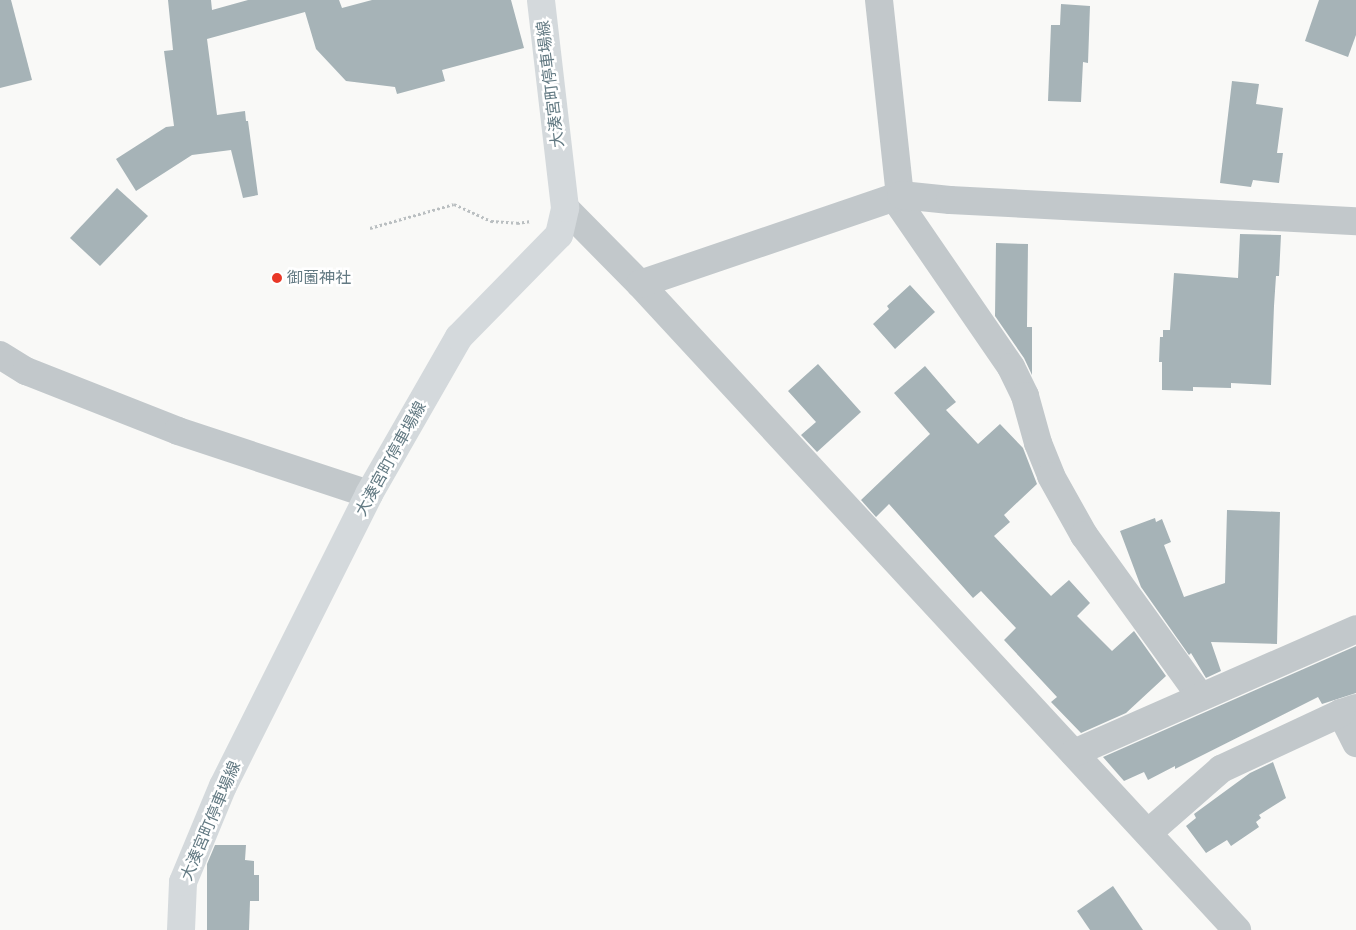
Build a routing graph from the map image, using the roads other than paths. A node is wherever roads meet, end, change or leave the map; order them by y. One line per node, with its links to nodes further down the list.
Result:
1 (541, 0): 4 (main road, 大湊宮町停車場線)
2 (879, 0): 3 (street)
3 (902, 195): 5 (street); 6 (street); 10 (street)
4 (564, 212): 6 (street); 8 (main road, 大湊宮町停車場線)
5 (1356, 221)
6 (640, 284): 13 (street)
7 (0, 355): 8 (street)
8 (369, 494): 15 (main road, 大湊宮町停車場線)
9 (1356, 629): 10 (street)
10 (1200, 696): 13 (street)
11 (1349, 710): 12 (street); 14 (street)
12 (1356, 743)
13 (1074, 753): 14 (street)
14 (1148, 833): 16 (street)
15 (181, 930)
16 (1237, 930)

